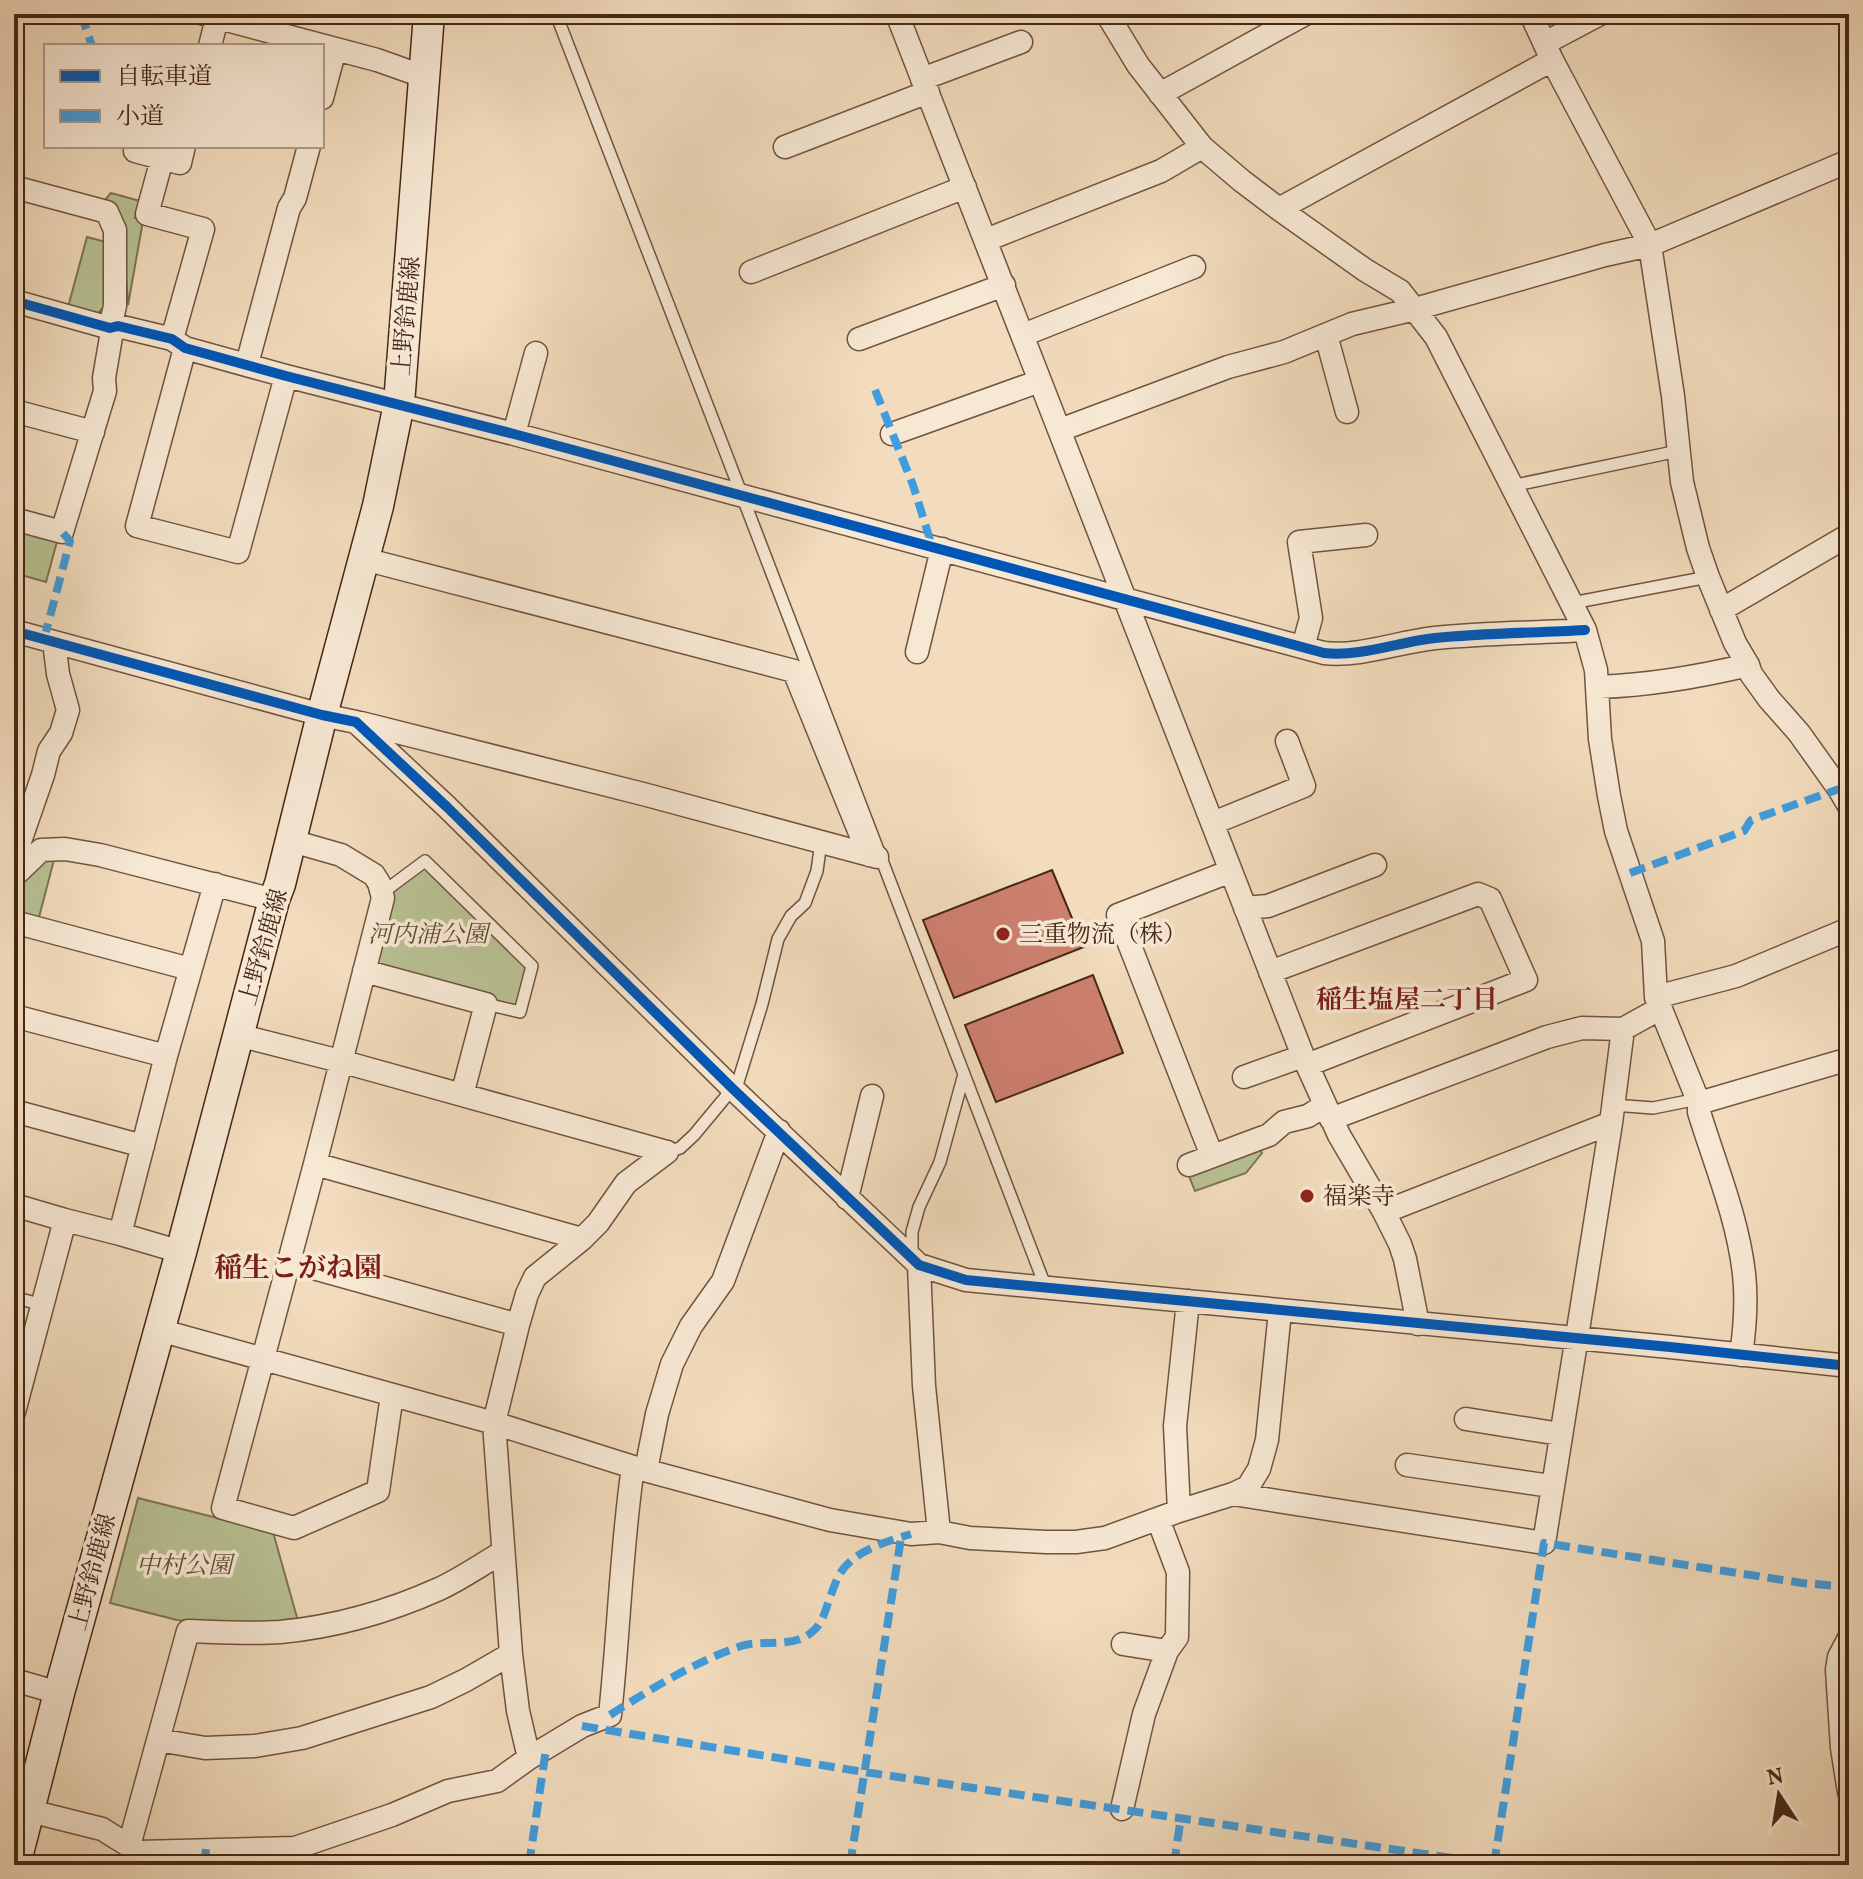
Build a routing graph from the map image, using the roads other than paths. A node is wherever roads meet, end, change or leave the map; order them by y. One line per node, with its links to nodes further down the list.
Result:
1 (429, 14): 15 (main road, 上野鈴鹿線)
2 (556, 14): 54 (lane)
3 (897, 14): 16 (street)
4 (1107, 14): 18 (street)
5 (1305, 14): 18 (street)
6 (1531, 14): 14 (street)
7 (1600, 14): 14 (street)
8 (211, 16): 10 (street); 11 (street)
9 (1021, 42): 16 (street)
10 (210, 44)
11 (316, 44)
12 (324, 46): 13 (street)
13 (335, 49): 15 (street); 17 (street)
14 (1548, 51): 28 (street); 30 (street)
15 (425, 77): 45 (main road, 上野鈴鹿線)
16 (925, 86): 19 (street); 27 (street)
17 (324, 90)
18 (1160, 94): 20 (street)
19 (785, 147)
20 (1202, 147): 28 (street); 29 (street)
21 (136, 148): 24 (street)
22 (184, 148): 24 (street)
23 (308, 148): 42 (street)
24 (162, 159): 40 (street)
25 (1849, 161): 30 (street)
26 (14, 187): 36 (street)
27 (965, 187): 29 (street); 32 (street)
28 (1279, 209): 35 (street)
29 (986, 240): 33 (street)
30 (1650, 245): 35 (street); 52 (street)
31 (1194, 267): 37 (street)
32 (751, 272)
33 (1004, 285): 37 (street); 39 (street)
34 (14, 301): 36 (street)
35 (1415, 309): 38 (street); 53 (street)
36 (110, 328): 40 (street); 49 (street)
37 (1023, 335): 44 (street)
38 (1326, 335): 47 (street); 48 (street)
39 (859, 339)
40 (179, 344): 42 (street); 43 (street)
41 (536, 353): 50 (street)
42 (247, 364): 43 (street)
43 (286, 376): 45 (street)
44 (1040, 381): 48 (street); 51 (street)
45 (399, 404): 50 (street); 59 (main road, 上野鈴鹿線)
46 (14, 411): 49 (street)
47 (1347, 412)
48 (1060, 430): 61 (street)
49 (93, 432): 55 (street)
50 (514, 434): 54 (street)
51 (892, 434)
52 (1678, 451): 53 (lane); 60 (street)
53 (1510, 486): 62 (street)
54 (742, 495): 58 (street); 79 (lane)
55 (14, 519)
56 (1366, 535): 67 (street)
57 (1849, 535): 63 (street)
58 (942, 549): 61 (street); 68 (street)
59 (364, 559): 71 (main road, 上野鈴鹿線); 79 (street)
60 (1708, 577): 62 (lane); 63 (street)
61 (1126, 598): 67 (street); 75 (street)
62 (1572, 603): 64 (street)
63 (1721, 610): 69 (street)
64 (1585, 630): 67 (street); 70 (street)
65 (14, 631): 66 (street)
66 (54, 642): 71 (street); 78 (street)
67 (1303, 647)
68 (917, 652)
69 (1748, 665): 70 (street); 74 (street)
70 (1599, 687): 92 (street)
71 (322, 715): 72 (street); 76 (main road, 上野鈴鹿線)
72 (356, 722): 77 (street); 103 (street)
73 (1287, 741): 75 (street)
74 (1849, 806)
75 (1213, 823): 81 (street)
76 (292, 841): 84 (street); 85 (main road, 上野鈴鹿線)
77 (821, 842): 79 (street); 103 (lane)
78 (14, 852)
79 (876, 857): 101 (lane)
80 (1375, 865): 86 (street)
81 (1231, 871): 86 (street); 113 (street)
82 (14, 876): 83 (street)
83 (215, 884): 85 (street); 89 (street)
84 (382, 893): 90 (street); 93 (lane)
85 (274, 900): 96 (main road, 上野鈴鹿線)
86 (1245, 908): 91 (street)
87 (14, 922): 89 (street)
88 (1849, 929): 92 (street)
89 (190, 969): 97 (street)
90 (364, 971): 93 (street); 100 (street)
91 (1270, 972): 99 (street); 99 (street)
92 (1659, 1003): 95 (street); 106 (street)
93 (486, 1004): 104 (street)
94 (14, 1016): 97 (street)
95 (1623, 1029): 108 (street); 109 (street)
96 (238, 1035): 100 (street); 122 (main road, 上野鈴鹿線)
97 (166, 1056): 111 (street)
98 (1849, 1059): 106 (street)
99 (1305, 1060): 102 (street); 108 (street)
100 (340, 1061): 104 (street); 114 (street)
101 (965, 1073): 124 (lane); 125 (lane)
102 (1244, 1077)
103 (733, 1089): 110 (street); 112 (lane)
104 (462, 1095): 112 (street)
105 (872, 1096): 116 (street)
106 (1699, 1101): 109 (lane); 134 (street)
107 (14, 1111): 111 (street)
108 (1328, 1112): 113 (street); 118 (street)
109 (1612, 1114): 118 (street); 133 (street)
110 (779, 1131): 116 (street); 143 (street)
111 (143, 1146): 120 (street)
112 (667, 1152): 121 (street)
113 (1212, 1156): 115 (street)
114 (315, 1164): 121 (street); 123 (street)
115 (1189, 1165)
116 (847, 1198): 124 (street)
117 (14, 1205): 119 (street)
118 (1384, 1212): 130 (street)
119 (65, 1220): 120 (street); 128 (street)
120 (120, 1234): 122 (street)
121 (582, 1239): 131 (street)
122 (181, 1252): 132 (main road, 上野鈴鹿線)
123 (288, 1261): 131 (street); 135 (street)
124 (916, 1262): 125 (street); 147 (street)
125 (1046, 1288): 127 (street)
126 (14, 1297): 128 (lane)
127 (1188, 1301): 129 (street); 146 (street)
128 (42, 1305): 138 (street)
129 (1280, 1311): 130 (street); 145 (street)
130 (1418, 1324): 133 (street)
131 (518, 1325): 140 (street)
132 (159, 1330): 135 (street); 154 (main road, 上野鈴鹿線)
133 (1576, 1339): 134 (street); 141 (street)
134 (1741, 1355): 136 (street)
135 (262, 1359): 137 (street); 137 (street)
136 (1849, 1366)
137 (392, 1395): 140 (street)
138 (14, 1412)
139 (1466, 1419): 141 (street)
140 (494, 1423): 143 (street); 148 (street)
141 (1560, 1434): 144 (street)
142 (1407, 1465): 144 (street)
143 (640, 1468): 147 (street); 156 (street)
144 (1551, 1486): 145 (street)
145 (1233, 1494): 146 (street)
146 (1168, 1515): 147 (street); 151 (street)
147 (939, 1532)
148 (503, 1552): 152 (street); 155 (street)
149 (1849, 1638): 157 (street)
150 (1123, 1644): 151 (street)
151 (1167, 1651): 158 (street)
152 (511, 1654): 155 (street); 156 (street)
153 (14, 1680): 154 (street)
154 (59, 1693): 159 (main road, 上野鈴鹿線)
155 (158, 1740): 160 (street)
156 (529, 1758): 160 (street)
157 (1849, 1792)
158 (1122, 1809)
159 (30, 1811): 160 (street); 161 (main road, 上野鈴鹿線)
160 (129, 1846)
161 (15, 1865)

